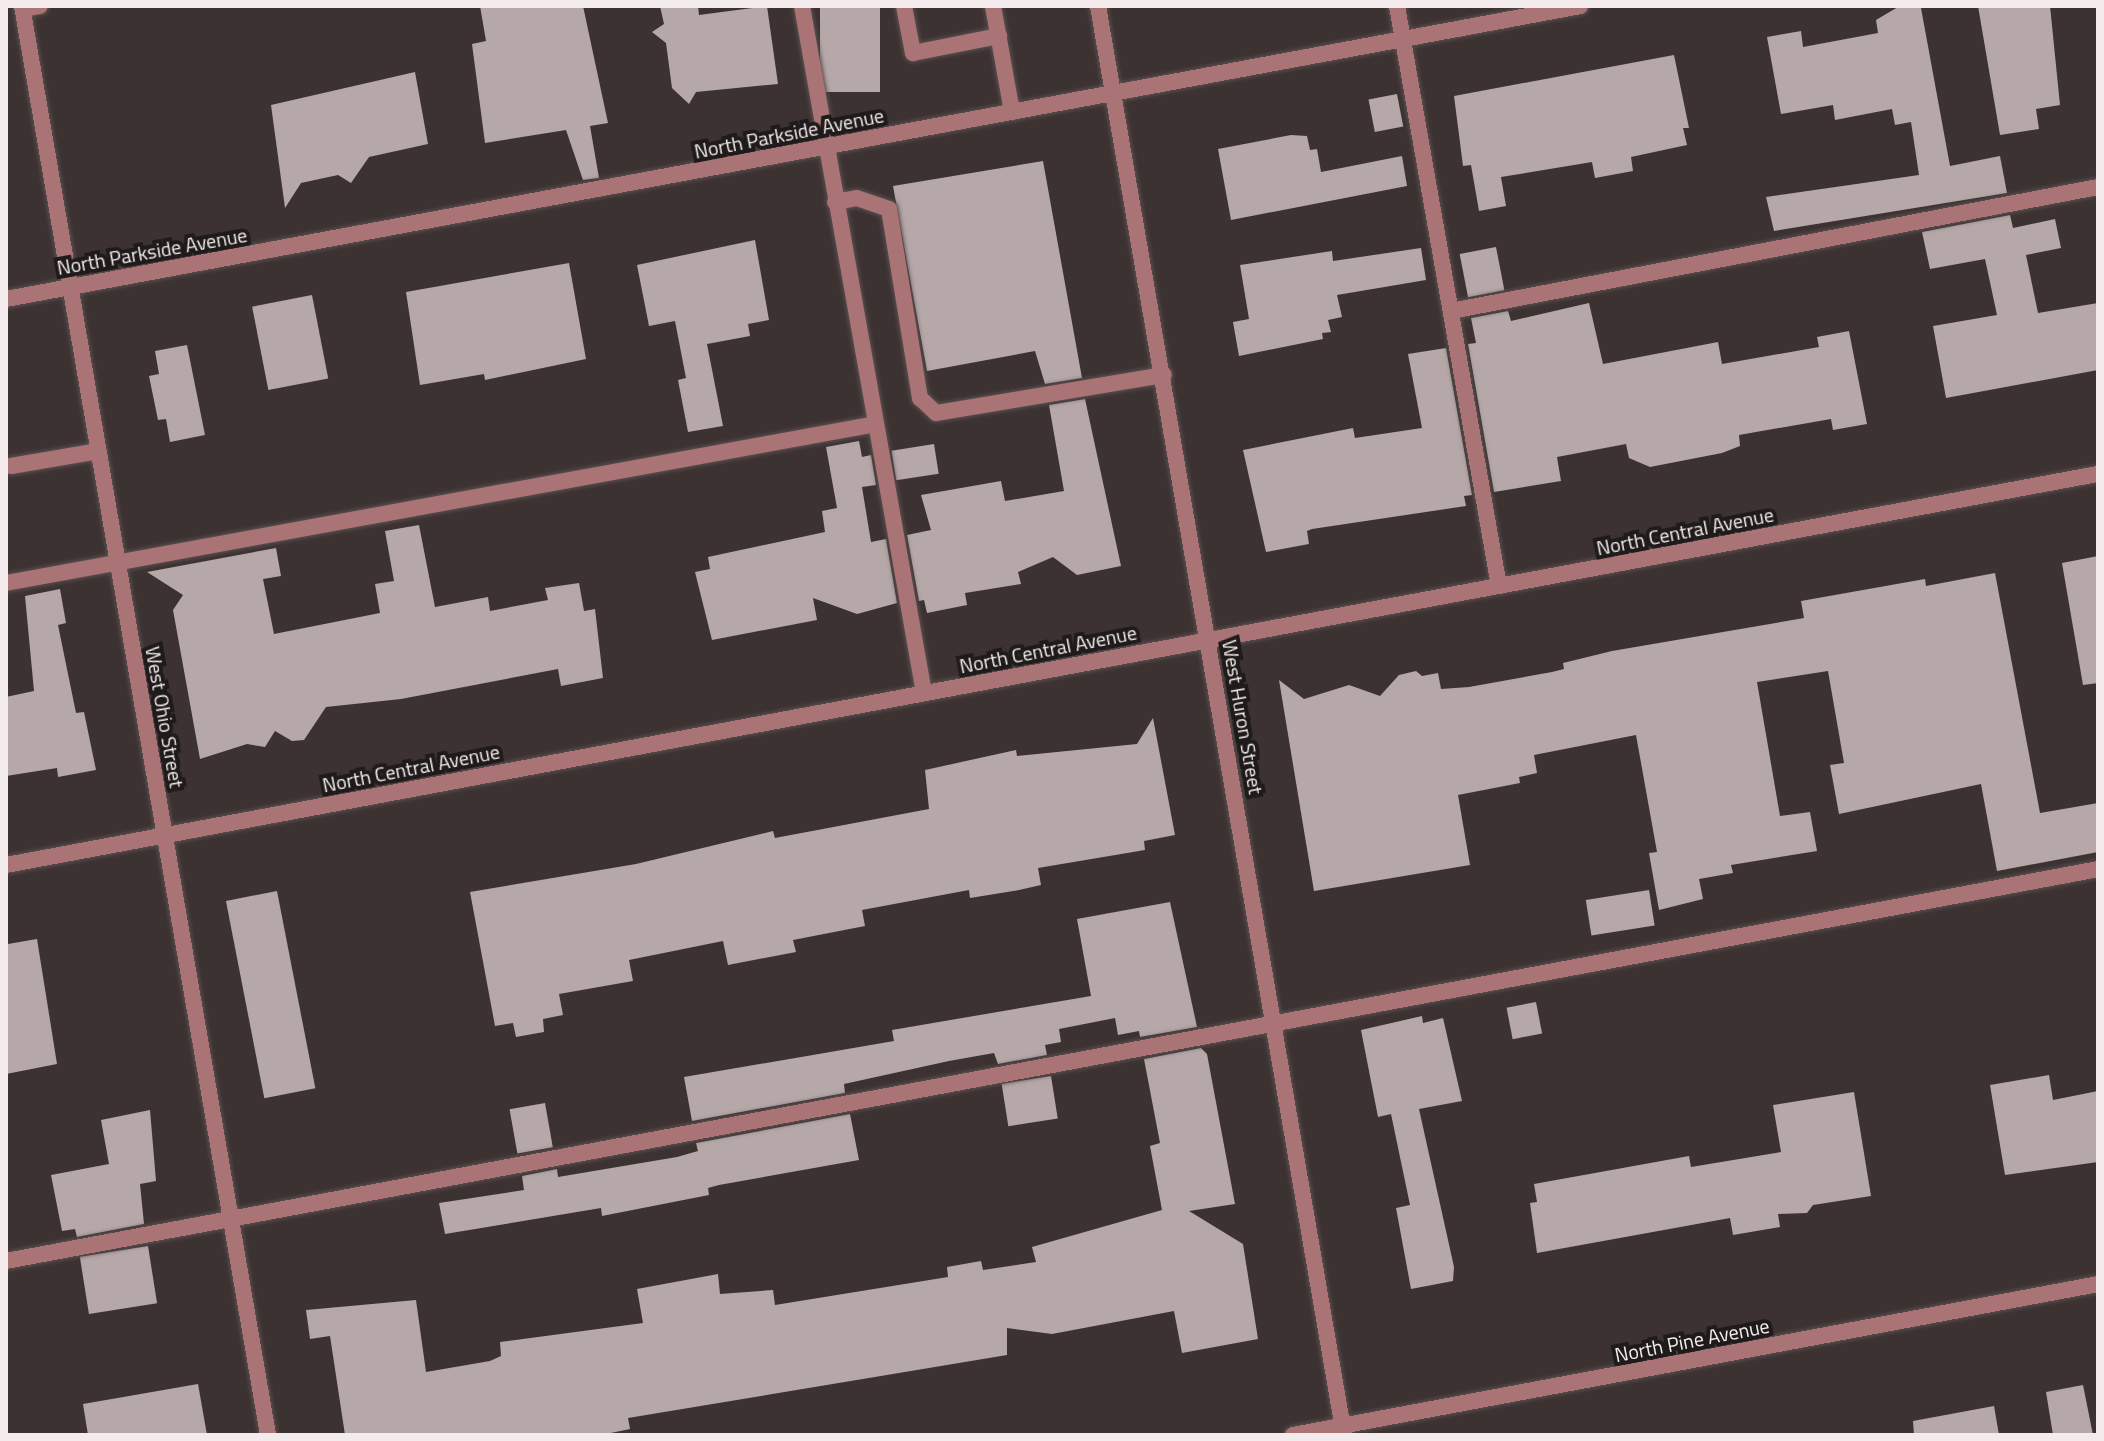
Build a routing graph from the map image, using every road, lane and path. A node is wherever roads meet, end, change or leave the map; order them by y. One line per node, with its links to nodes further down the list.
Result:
1 (802, 6): 12 (street)
2 (904, 6): 8 (street)
3 (993, 6): 8 (street)
4 (1098, 6): 10 (street, West Huron Street)
5 (1397, 6): 9 (street)
6 (1580, 6): 9 (street, North Parkside Avenue)
7 (28, 7): 15 (street, West Ohio Street)
8 (999, 36): 11 (street)
9 (1403, 39): 10 (street, North Parkside Avenue); 17 (street)
10 (1114, 93): 11 (street, North Parkside Avenue); 18 (street, West Huron Street)
11 (1012, 112): 12 (street, North Parkside Avenue)
12 (825, 146): 14 (street); 15 (street, North Parkside Avenue)
13 (2098, 187): 17 (street)
14 (835, 202): 18 (street); 19 (street)
15 (71, 287): 16 (street, North Parkside Avenue); 20 (street, West Ohio Street)
16 (6, 299)
17 (1451, 311): 25 (street)
18 (1164, 375): 26 (street, West Huron Street)
19 (876, 424): 23 (street); 27 (street)
20 (99, 451): 21 (street); 23 (street, West Ohio Street)
21 (11, 466)
22 (2098, 474): 25 (street, North Central Avenue)
23 (118, 563): 24 (street); 28 (street, West Ohio Street)
24 (6, 583)
25 (1499, 586): 26 (street, North Central Avenue)
26 (1210, 640): 27 (street, North Central Avenue); 31 (street, West Huron Street)
27 (924, 693): 28 (street, North Central Avenue)
28 (165, 835): 29 (street, North Central Avenue); 32 (street, West Ohio Street)
29 (6, 865)
30 (2098, 869): 31 (street)
31 (1275, 1025): 32 (street); 35 (street, West Huron Street)
32 (231, 1218): 33 (street); 36 (street, West Ohio Street)
33 (6, 1261)
34 (2098, 1284): 35 (street, North Pine Avenue)
35 (1343, 1430): 37 (street, North Pine Avenue)
36 (268, 1435)
37 (1293, 1435)

